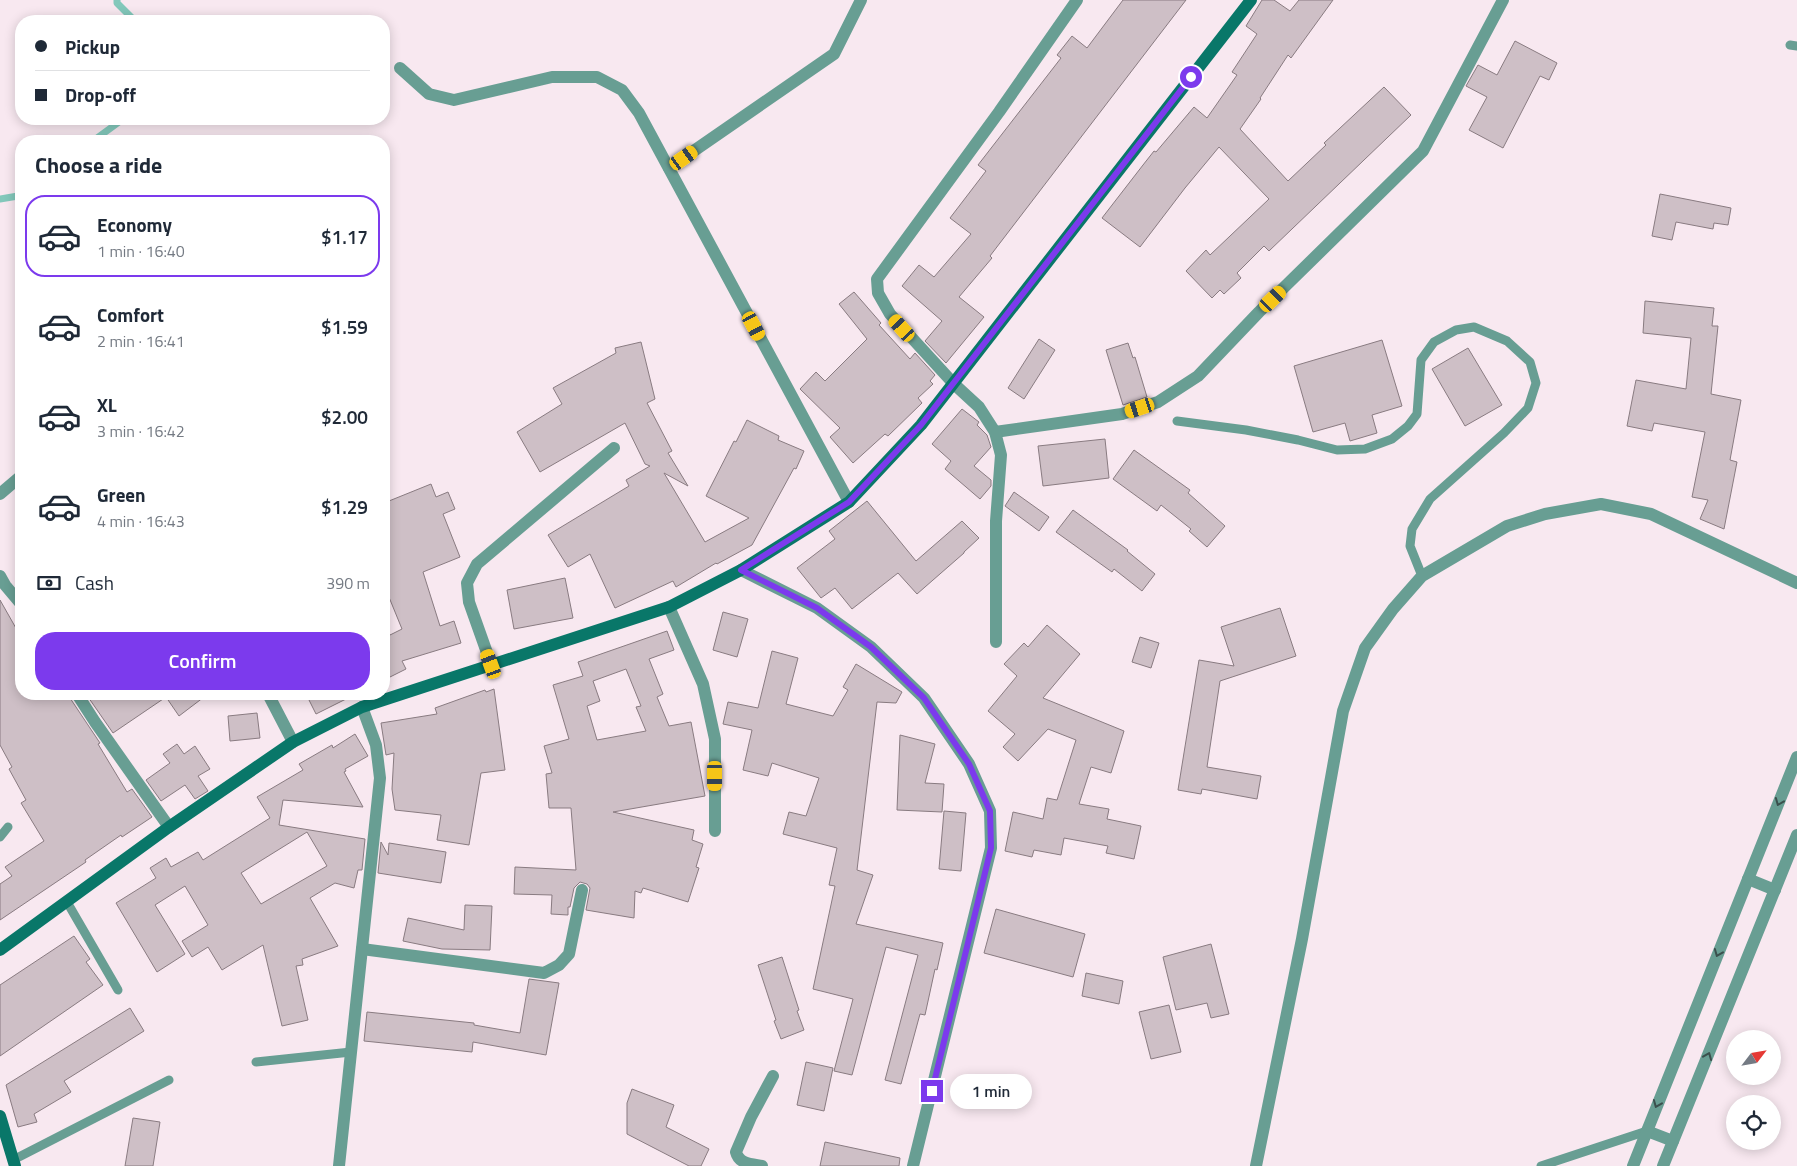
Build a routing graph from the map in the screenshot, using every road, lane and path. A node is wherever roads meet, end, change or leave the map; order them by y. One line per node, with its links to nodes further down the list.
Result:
1 (861, 0): 6 (street)
2 (1077, 0): 7 (street)
3 (1251, 0): 7 (street)
4 (1503, 0): 9 (street)
5 (400, 68): 6 (street)
6 (669, 168): 13 (street)
7 (954, 384): 9 (street); 13 (street)
8 (1177, 421): 16 (lane)
9 (995, 432): 20 (street)
10 (614, 448): 21 (street)
11 (15, 481): 12 (street)
12 (0, 494)
13 (849, 502): 14 (street)
14 (741, 570): 19 (street); 51 (street)
15 (0, 576): 18 (street)
16 (1422, 576): 17 (street); 52 (street)
17 (1797, 583)
18 (15, 596)
19 (670, 607): 21 (street); 31 (street)
20 (996, 642)
21 (491, 664): 22 (street)
22 (390, 698)
23 (82, 700): 30 (street)
24 (271, 700): 27 (street)
25 (383, 700): 26 (street)
26 (362, 707): 27 (street); 38 (street)
27 (293, 742): 30 (street)
28 (1797, 757): 34 (street, one-way to 34)
29 (8, 827): 33 (lane)
30 (169, 827): 37 (street)
31 (715, 831)
32 (1797, 835): 36 (street)
33 (0, 837)
34 (1748, 879): 36 (street); 46 (street, one-way to 46)
35 (582, 890): 38 (street)
36 (1775, 890): 47 (street, one-way to 36)
37 (67, 902): 39 (street); 40 (lane)
38 (362, 949): 41 (street)
39 (0, 950)
40 (118, 990)
41 (351, 1052): 42 (lane); 49 (street)
42 (256, 1062)
43 (773, 1076): 50 (street)
44 (169, 1080): 48 (lane)
45 (0, 1116): 48 (street)
46 (1647, 1131): 47 (street); 53 (lane); 54 (street)
47 (1674, 1141): 55 (street)
48 (14, 1163)
49 (338, 1166)
50 (762, 1166)
51 (913, 1166)
52 (1256, 1166)
53 (1541, 1166)
54 (1632, 1166)
55 (1664, 1166)

